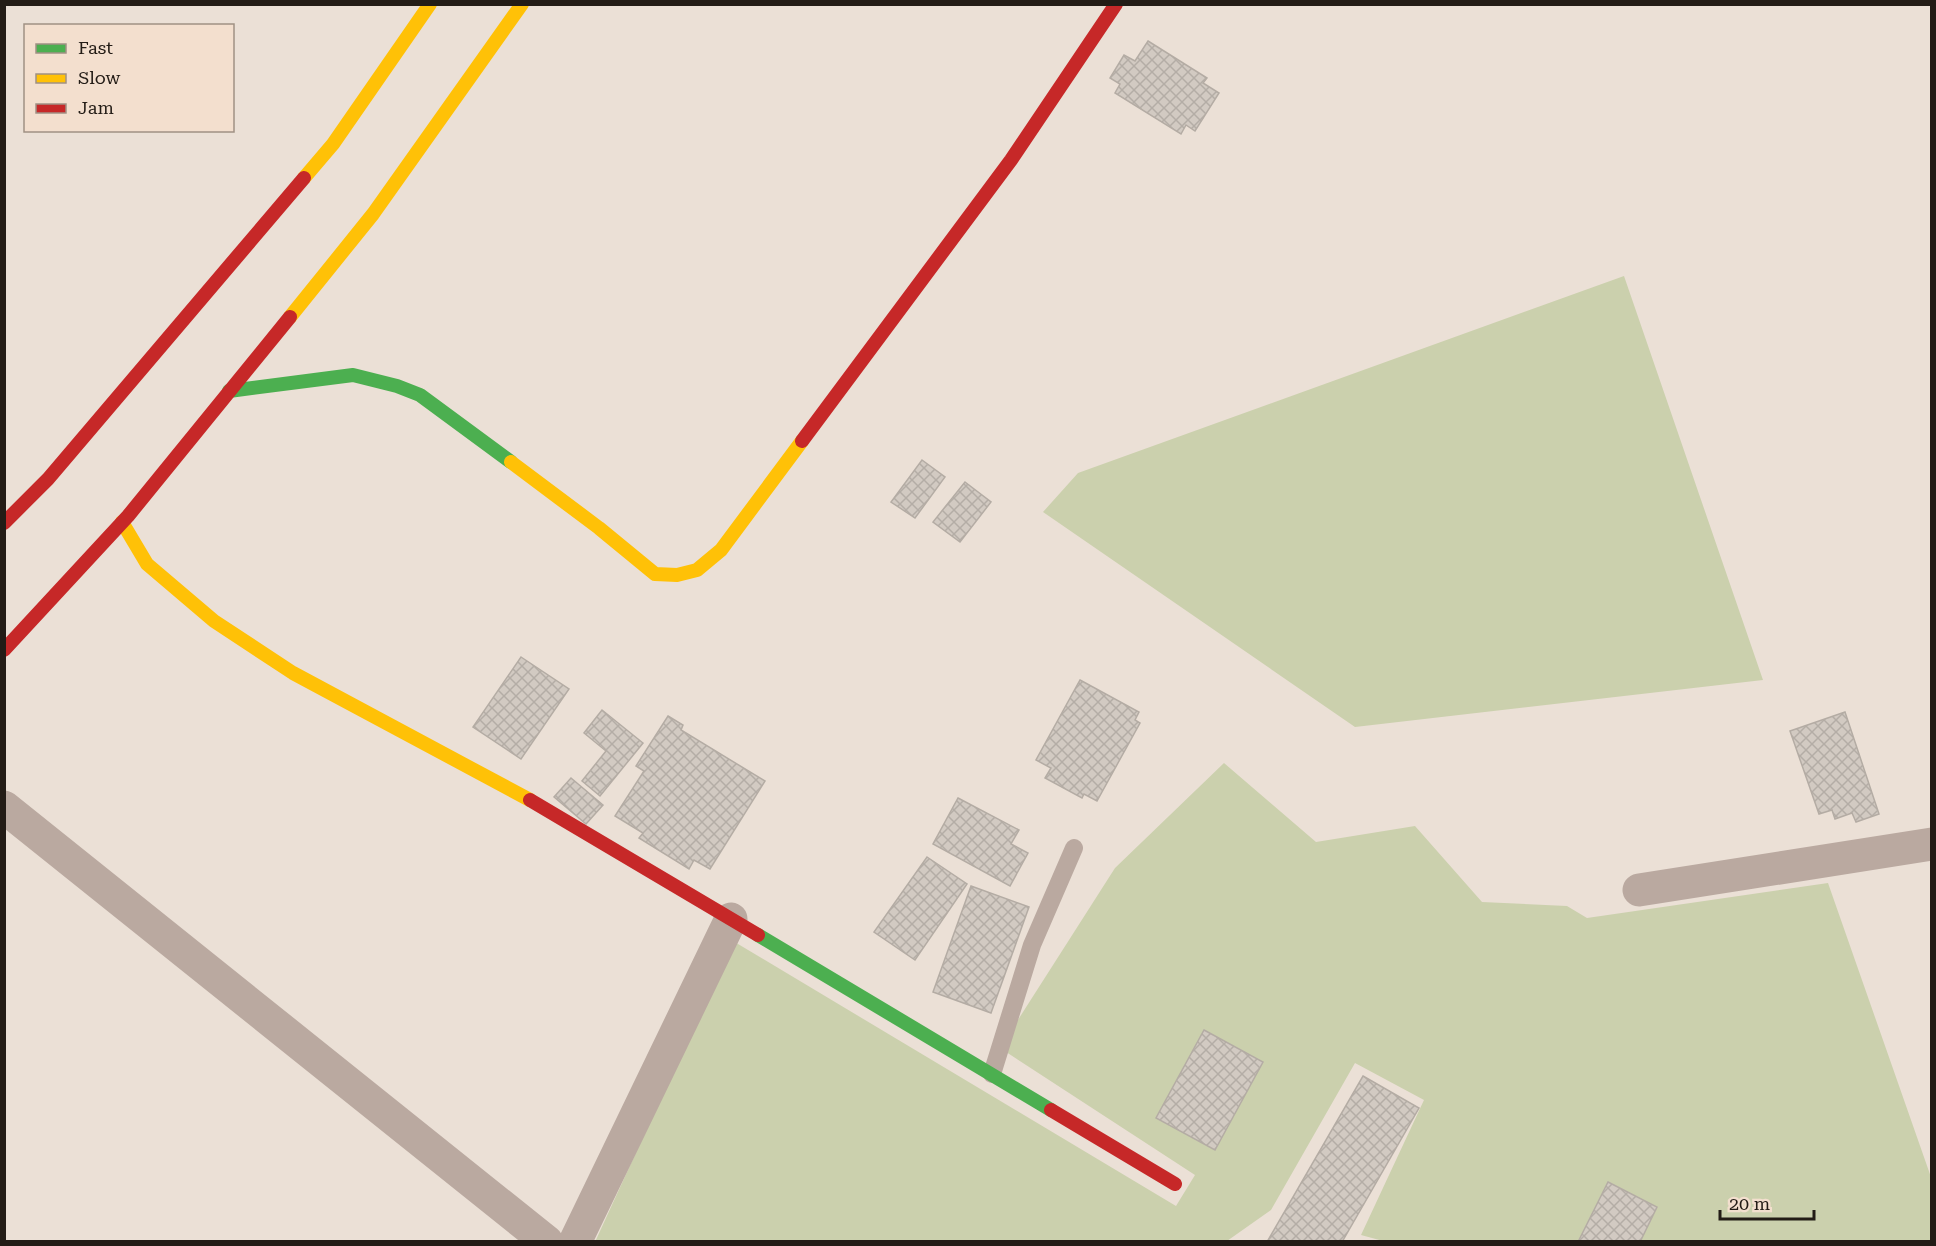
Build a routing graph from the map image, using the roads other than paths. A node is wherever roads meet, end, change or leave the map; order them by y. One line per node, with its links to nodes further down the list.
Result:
1 (430, 4): 6 (main road)
2 (522, 4): 4 (main road)
3 (1116, 4): 4 (main road)
4 (229, 391): 5 (main road)
5 (122, 522): 7 (main road); 12 (main road)
6 (4, 523)
7 (4, 650)
8 (4, 807): 15 (street)
9 (1932, 844): 11 (street)
10 (1074, 848): 13 (lane)
11 (1639, 890)
12 (731, 919): 13 (main road); 16 (street)
13 (992, 1074): 14 (main road)
14 (1175, 1184)
15 (547, 1242)
16 (575, 1242)

